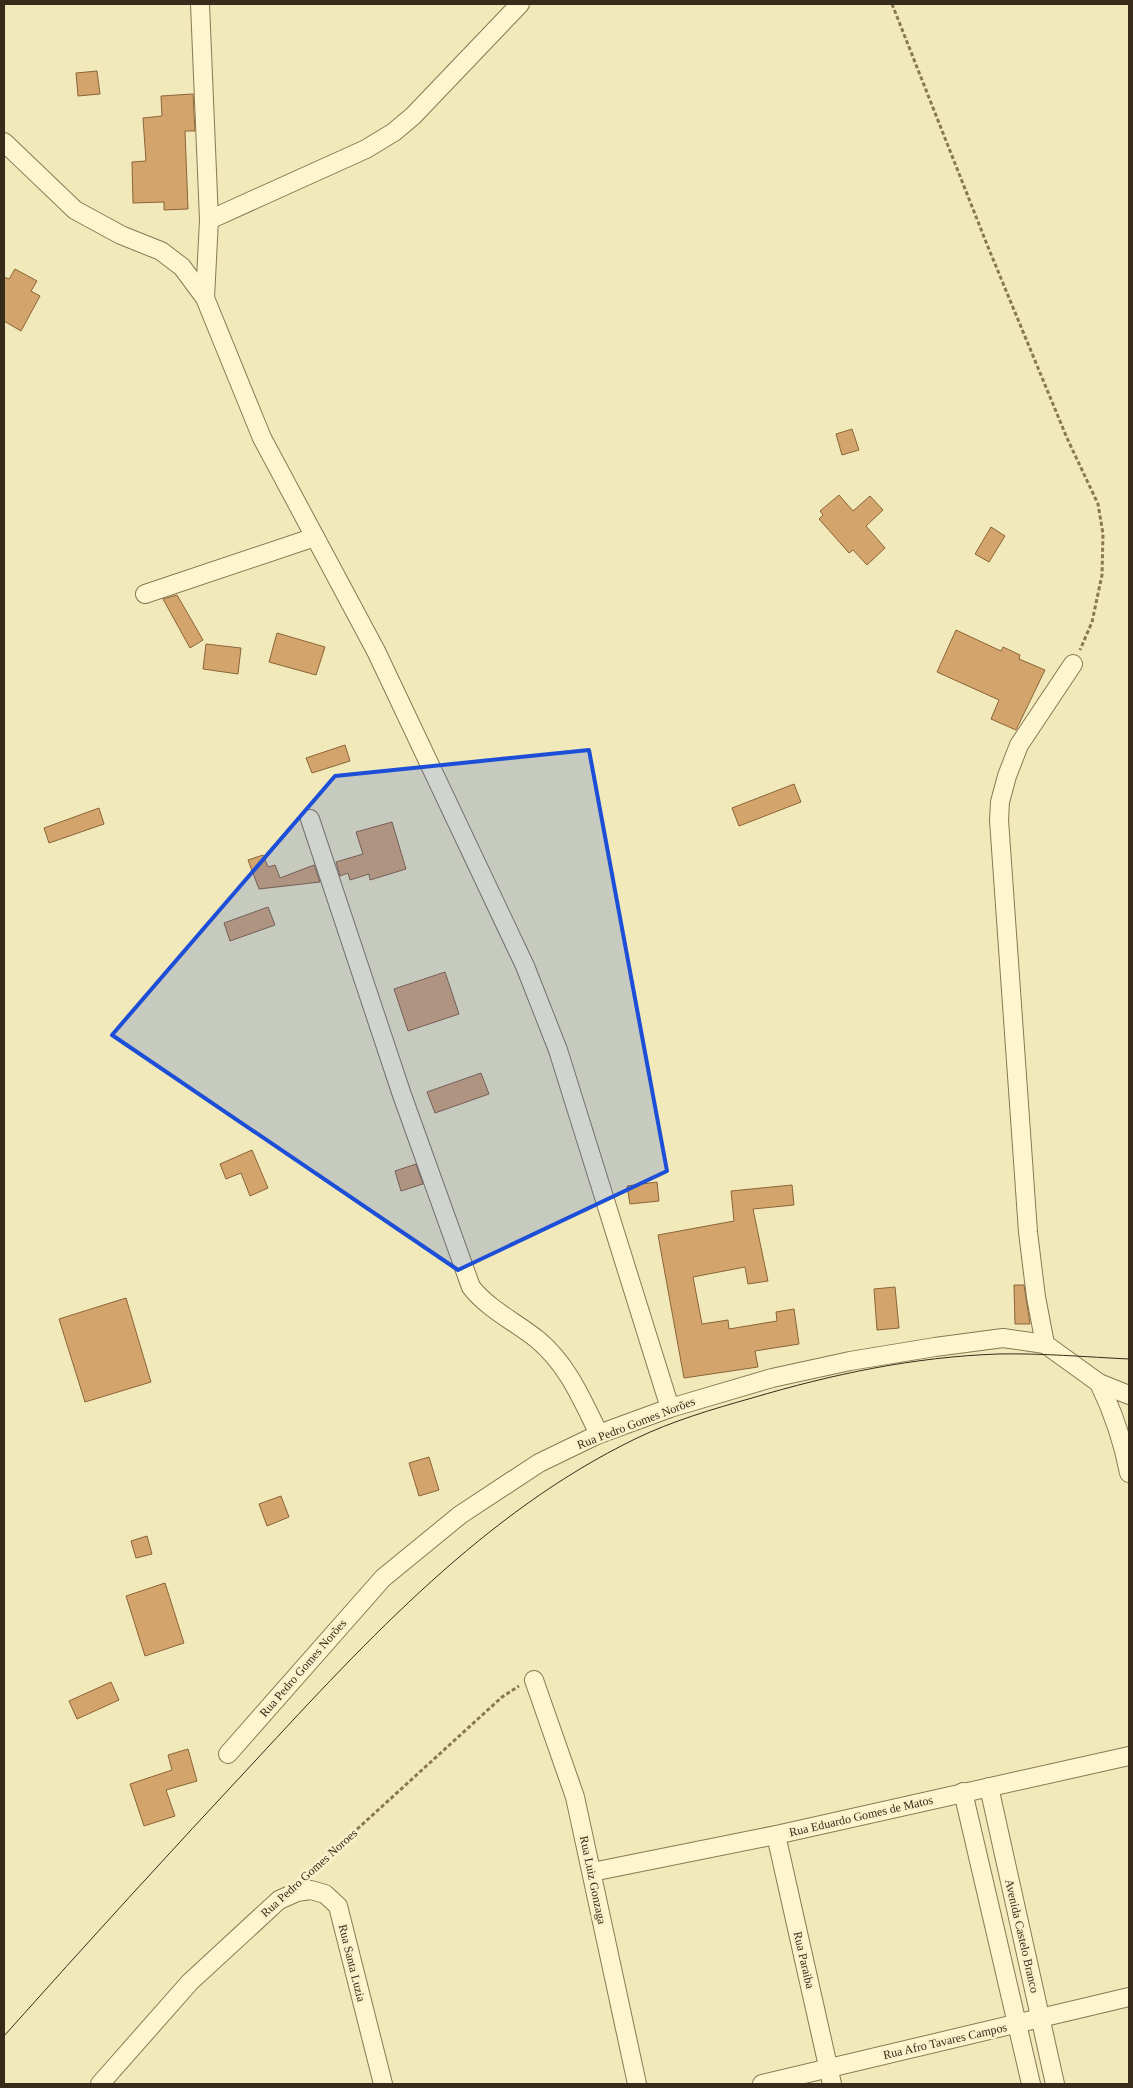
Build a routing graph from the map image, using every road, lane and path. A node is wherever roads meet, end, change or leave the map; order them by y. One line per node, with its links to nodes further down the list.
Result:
1 (200, 4): 5 (street)
2 (520, 4): 5 (street)
3 (892, 4): 9 (path)
4 (4, 142): 6 (street)
5 (209, 220): 6 (street)
6 (204, 298): 7 (street)
7 (314, 536): 8 (street); 14 (street)
8 (145, 594)
9 (1074, 664): 11 (street)
10 (310, 819): 15 (street)
11 (1045, 1344): 12 (street, Rua Pedro Gomes Norões); 14 (street, Rua Pedro Gomes Norões)
12 (1099, 1383): 13 (street); 16 (street)
13 (1129, 1395)
14 (670, 1408): 15 (street, Rua Pedro Gomes Norões)
15 (599, 1434): 18 (street, Rua Pedro Gomes Norões)
16 (1129, 1473)
17 (534, 1680): 23 (street, Rua Luiz Gonzaga); 24 (path, Rua Pedro Gomes Noroes)
18 (228, 1754)
19 (1129, 1756): 20 (street, Rua Eduardo Gomes de Matos)
20 (989, 1787): 21 (street, Rua Eduardo Gomes de Matos); 27 (street, Avenida Castelo Branco)
21 (963, 1792): 22 (street, Rua Eduardo Gomes de Matos); 28 (street, Avenida Castelo Branco)
22 (776, 1835): 23 (street, Rua Eduardo Gomes de Matos); 29 (street, Rua Paraiba)
23 (592, 1872): 32 (street, Rua Luiz Gonzaga)
24 (308, 1874)
25 (279, 1900): 30 (street, Rua Pedro Gomes Noroes); 31 (street, Rua Santa Luzia)
26 (1129, 1997): 27 (street, Rua Afro Tavares Campos)
27 (1040, 2019): 28 (street, Rua Afro Tavares Campos); 35 (street, Avenida Castelo Branco)
28 (1017, 2024): 29 (street, Rua Afro Tavares Campos); 34 (street, Avenida Castelo Branco)
29 (830, 2076): 33 (street, Rua Afro Tavares Campos)
30 (100, 2084)
31 (383, 2084)
32 (637, 2084)
33 (762, 2084)
34 (1031, 2084)
35 (1055, 2084)

